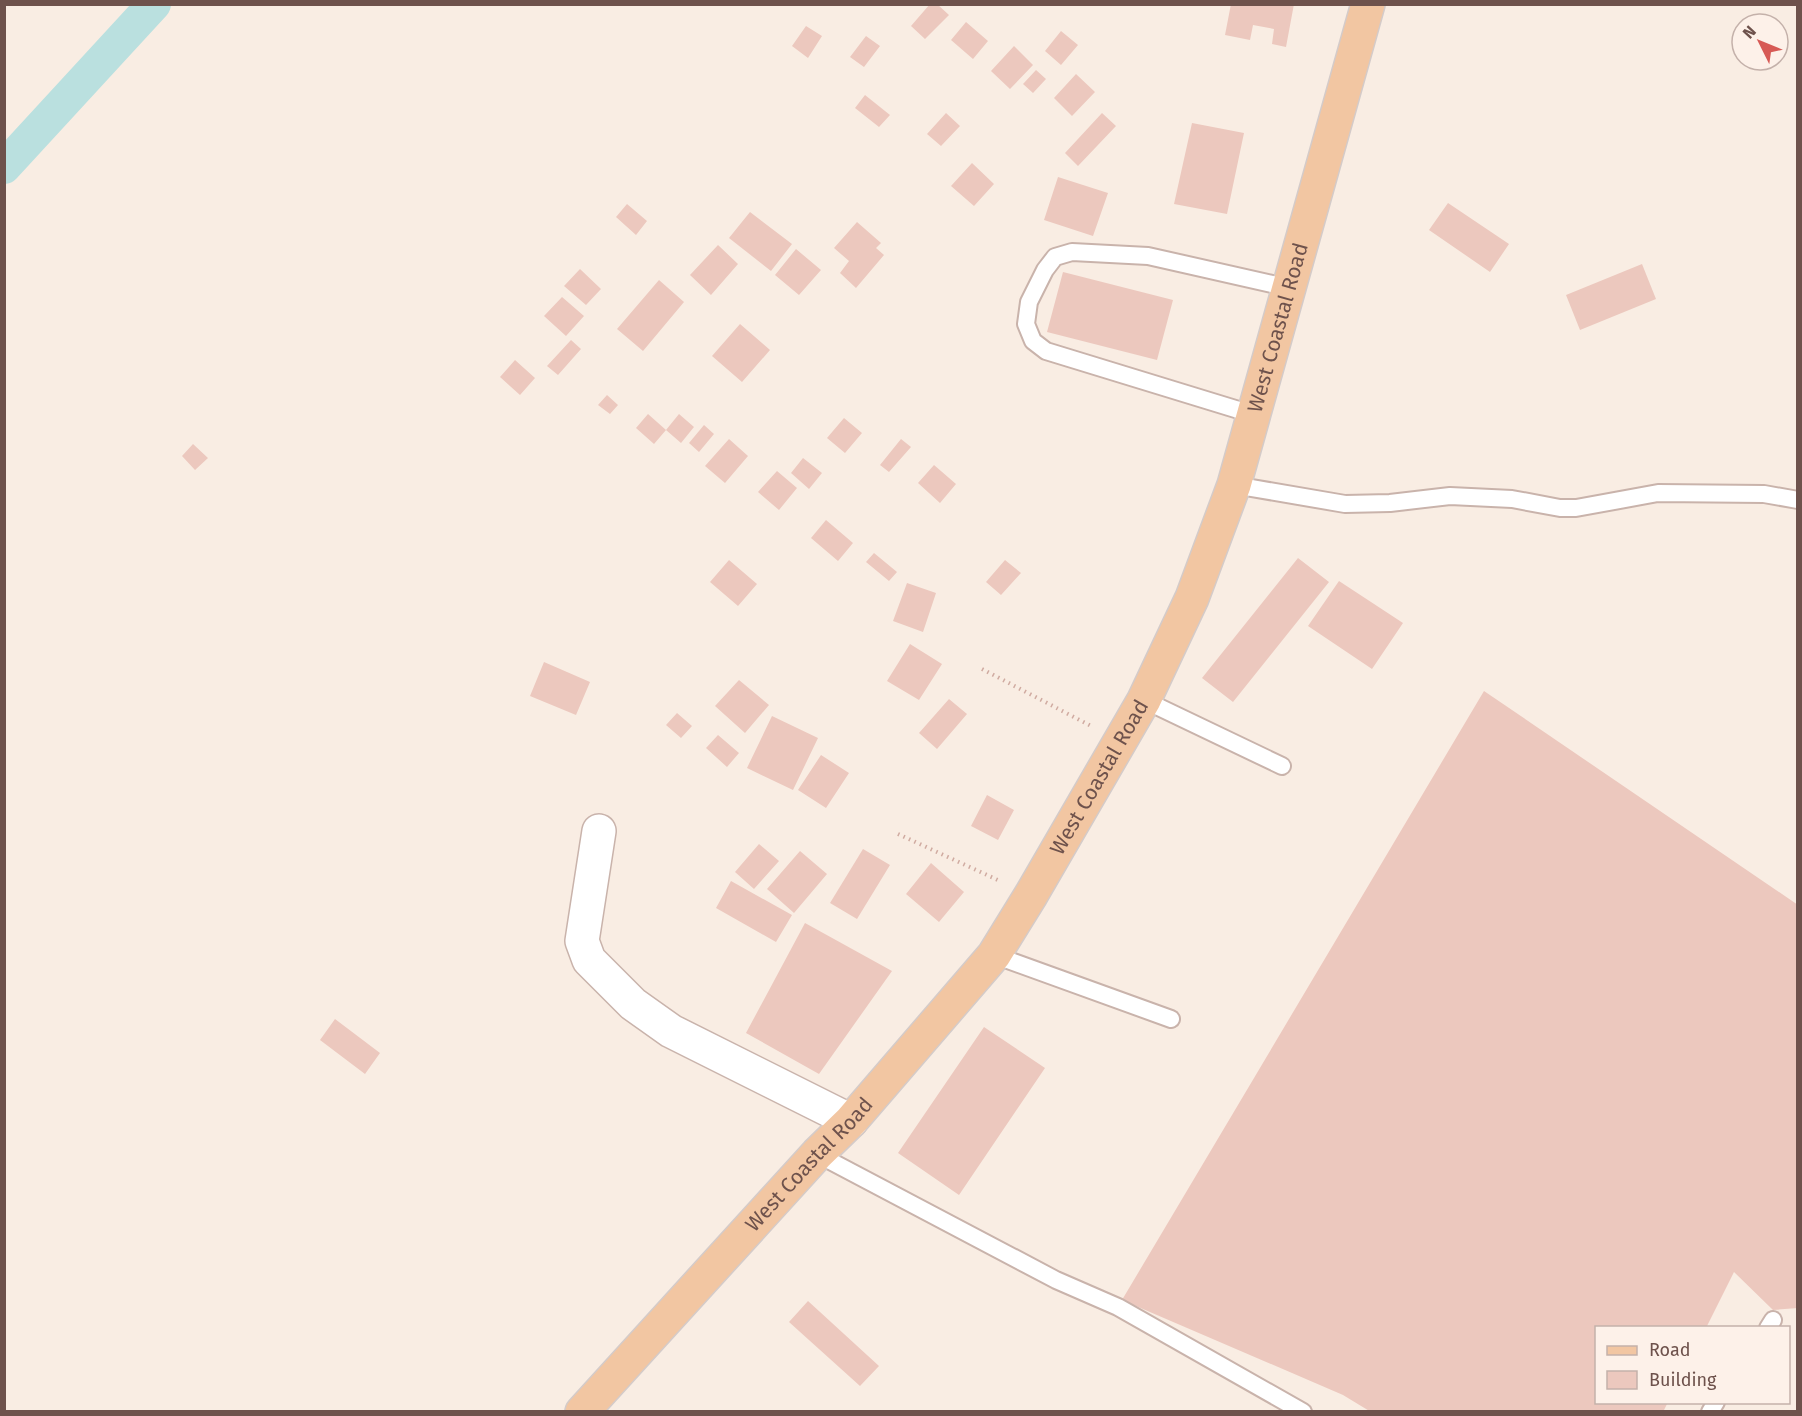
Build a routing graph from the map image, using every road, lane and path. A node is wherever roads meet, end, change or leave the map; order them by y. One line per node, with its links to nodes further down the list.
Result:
1 (1368, 4): 2 (main road, West Coastal Road)
2 (1290, 288): 3 (main road, West Coastal Road); 3 (lane)
3 (1255, 415): 4 (main road, West Coastal Road)
4 (1234, 484): 5 (lane); 7 (main road, West Coastal Road)
5 (1797, 500)
6 (982, 669): 8 (path)
7 (1143, 699): 8 (main road, West Coastal Road); 9 (lane)
8 (1120, 741): 12 (main road, West Coastal Road)
9 (1282, 766)
10 (599, 831): 15 (street)
11 (898, 834): 12 (path)
12 (1031, 896): 13 (main road, West Coastal Road)
13 (994, 955): 14 (lane); 15 (main road, West Coastal Road)
14 (1171, 1019)
15 (851, 1121): 16 (main road, West Coastal Road)
16 (817, 1154): 17 (main road, West Coastal Road); 18 (lane)
17 (582, 1412)
18 (1304, 1412)

